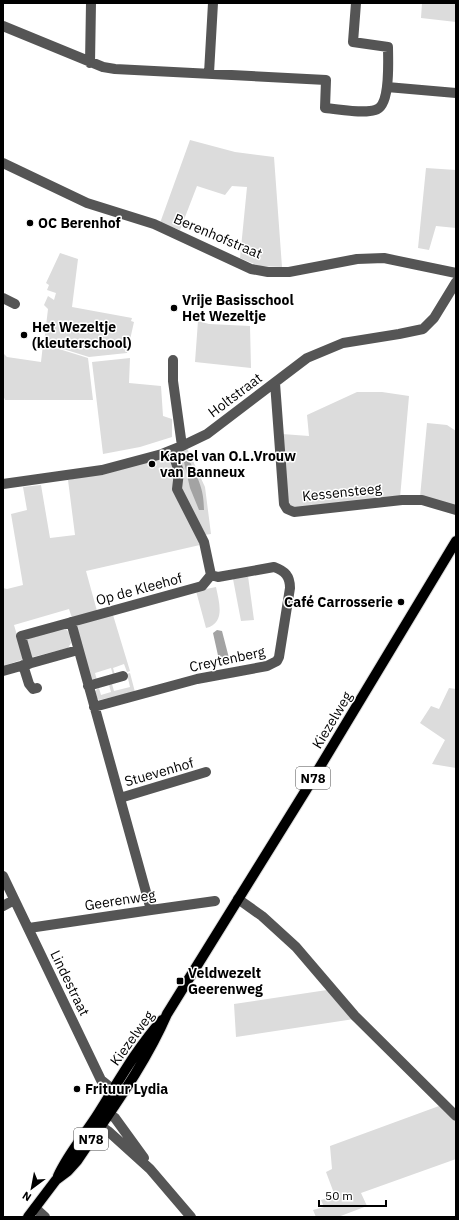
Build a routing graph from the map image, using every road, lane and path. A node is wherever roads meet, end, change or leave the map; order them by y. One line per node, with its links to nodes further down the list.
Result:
1 (91, 3): 5 (street)
2 (213, 3): 6 (street)
3 (356, 3): 7 (street)
4 (3, 26): 5 (street)
5 (90, 63): 6 (street)
6 (209, 74): 7 (street)
7 (387, 88): 8 (street)
8 (456, 93)
9 (3, 164): 10 (street, Berenhofstraat)
10 (456, 273)
11 (456, 282): 15 (street, Holtstraat)
12 (3, 298): 13 (street)
13 (15, 304)
14 (173, 360): 16 (street)
15 (275, 383): 16 (street, Holtstraat); 19 (street, Kessensteeg)
16 (182, 446): 17 (street, Holtstraat)
17 (172, 450): 18 (street, Holtstraat); 21 (street)
18 (3, 484)
19 (456, 510)
20 (456, 542): 33 (main road, Kiezelweg / N78)
21 (211, 575): 22 (street, Op de Kleehof); 29 (street, Creytenberg)
22 (71, 622): 23 (street); 24 (street, Op de Kleehof)
23 (78, 650): 24 (street); 27 (street)
24 (26, 664): 25 (street); 28 (street)
25 (3, 671)
26 (123, 676): 27 (street)
27 (88, 686): 29 (street)
28 (37, 688)
29 (94, 707): 31 (street)
30 (206, 772): 31 (street, Stuevenhof)
31 (120, 798): 37 (street)
32 (3, 876): 34 (street, Lindestraat)
33 (238, 899): 39 (main road, Kiezelweg / N78); 41 (street)
34 (14, 900): 36 (street); 38 (street, Lindestraat)
35 (215, 901): 37 (street, Geerenweg)
36 (3, 906)
37 (151, 910): 38 (street, Geerenweg)
38 (29, 928): 39 (street, Lindestraat)
39 (117, 1092): 40 (main road, Kiezelweg / N78)
40 (105, 1111): 42 (main road, Kiezelweg / N78); 43 (street)
41 (456, 1116)
42 (97, 1123): 43 (street); 44 (main road, Kiezelweg / N78)
43 (150, 1169): 47 (street)
44 (35, 1208): 45 (main road, Kiezelweg / N78); 46 (street)
45 (28, 1217)
46 (45, 1217)
47 (191, 1217)

